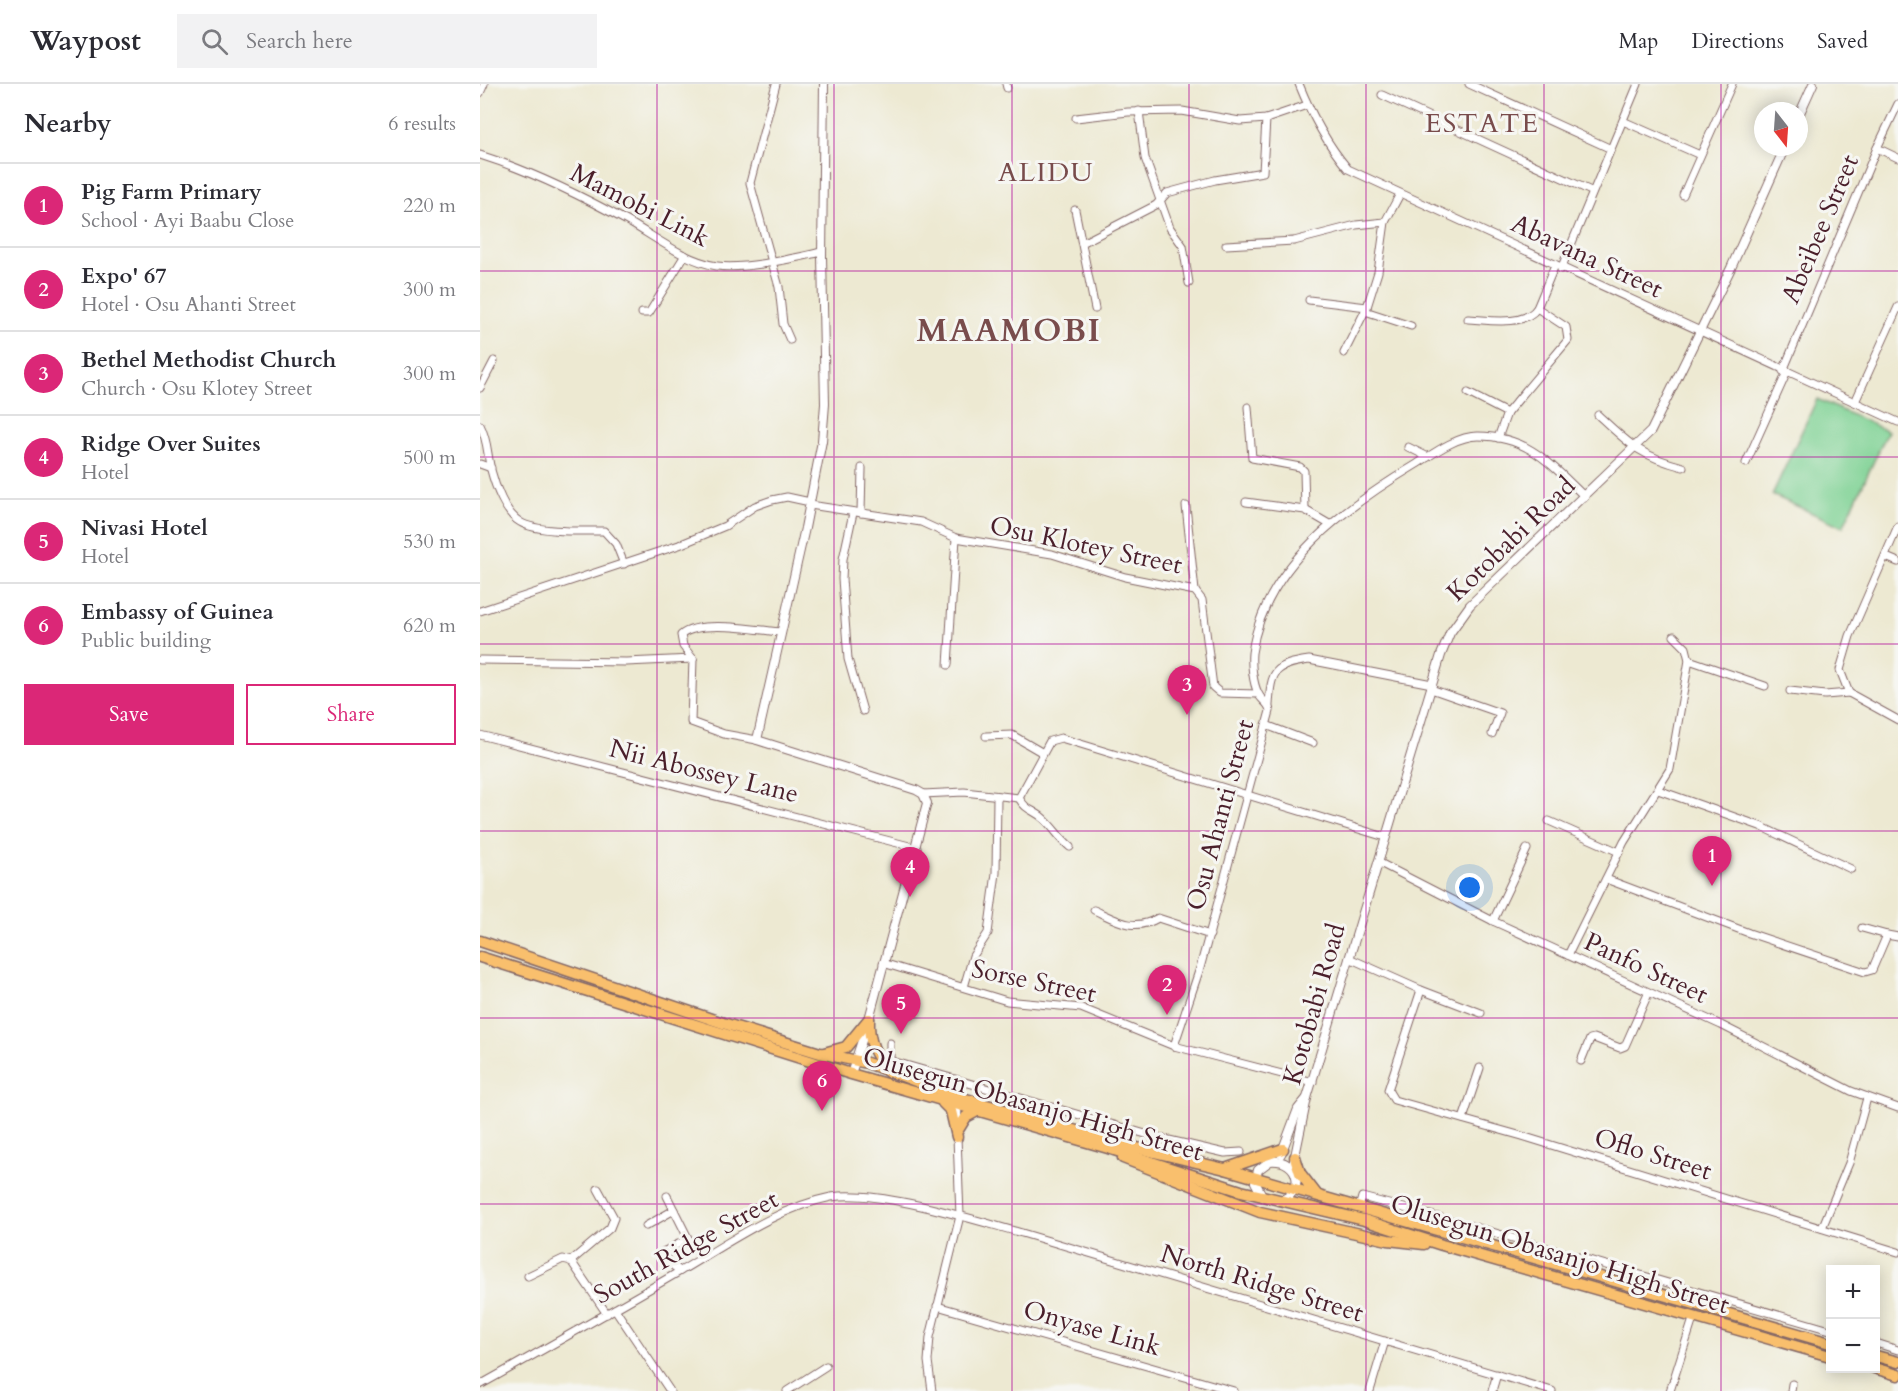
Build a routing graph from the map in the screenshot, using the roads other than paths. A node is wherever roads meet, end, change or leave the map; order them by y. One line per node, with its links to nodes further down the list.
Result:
1 (484, 84): 9 (street)
2 (776, 84): 34 (street)
3 (824, 84): 32 (street)
4 (1299, 84): 13 (street, Abavana Street)
5 (1469, 84): 18 (street)
6 (1638, 84): 17 (street)
7 (1732, 84): 21 (street)
8 (1813, 84): 11 (street)
9 (480, 93)
10 (1382, 95): 24 (street)
11 (1805, 102)
12 (1898, 104): 19 (street, Abeibee Street)
13 (1307, 105): 16 (street); 25 (street, Abavana Street)
14 (1138, 111): 15 (street); 16 (street); 27 (street)
15 (1076, 118)
16 (1266, 119): 27 (street)
17 (1623, 121): 18 (street); 21 (street)
18 (1609, 148): 24 (street)
19 (1877, 148): 23 (street); 49 (street, Abeibee Street)
20 (480, 155): 33 (street, Mamobi Link)
21 (1700, 156): 26 (street)
22 (1781, 156): 45 (street, Kotobabi Road)
23 (1898, 158)
24 (1591, 191): 35 (street)
25 (1400, 194): 29 (street); 35 (street, Abavana Street)
26 (1683, 195)
27 (1159, 203): 30 (street); 36 (street)
28 (1075, 210): 30 (street)
29 (1385, 222): 31 (street); 41 (street)
30 (1082, 243): 40 (street)
31 (1226, 244)
32 (822, 252): 34 (street, Mamobi Link); 69 (street)
33 (685, 255): 34 (street, Mamobi Link); 42 (street)
34 (771, 261): 46 (street)
35 (1558, 267): 39 (street); 45 (street, Abavana Street)
36 (1189, 283)
37 (1310, 300): 41 (street)
38 (1898, 307): 52 (street)
39 (1537, 308): 43 (street); 54 (street)
40 (1095, 309)
41 (1366, 309): 44 (street); 47 (street)
42 (642, 313)
43 (1468, 319)
44 (1411, 326)
45 (1700, 332): 49 (street, Abavana Street); 60 (street, Kotobabi Road)
46 (790, 340)
47 (1344, 353)
48 (494, 361): 50 (street)
49 (1785, 372): 52 (street, Abavana Street); 62 (street, Abeibee Street)
50 (480, 388)
51 (1468, 393): 54 (street)
52 (1855, 402): 56 (street, Abavana Street)
53 (1248, 407): 71 (street)
54 (1507, 413): 58 (street)
55 (1598, 415): 60 (street)
56 (1898, 422)
57 (480, 425): 65 (street)
58 (1498, 438): 61 (street, Osu Ahanti Street); 67 (street, Osu Ahanti Street)
59 (1408, 447): 61 (street)
60 (1634, 449): 64 (street); 67 (street, Kotobabi Road)
61 (1428, 457): 73 (street, Osu Ahanti Street)
62 (1746, 463)
63 (480, 464): 65 (street)
64 (1683, 467)
65 (490, 468): 78 (street)
66 (862, 468): 72 (street)
67 (1585, 497): 87 (street, Kotobabi Road)
68 (1246, 502): 71 (street)
69 (810, 504): 72 (street, Osu Klotey Street); 78 (street, Osu Klotey Street); 81 (street)
70 (1185, 506): 79 (street)
71 (1305, 510): 73 (street)
72 (857, 513): 75 (street, Osu Klotey Street); 93 (street)
73 (1329, 524): 91 (street, Osu Ahanti Street)
74 (1898, 526): 76 (street)
75 (956, 538): 79 (street, Osu Klotey Street); 86 (street)
76 (1886, 557): 77 (street); 90 (street)
77 (1898, 562)
78 (624, 564): 80 (street, Osu Klotey Street)
79 (1196, 591): 91 (street, Osu Klotey Street)
80 (480, 611)
81 (781, 632): 83 (street); 99 (street)
82 (1674, 636): 85 (street)
83 (693, 659): 84 (street); 99 (street)
84 (480, 660)
85 (1689, 660): 88 (street); 102 (street)
86 (948, 665)
87 (1432, 686): 92 (street); 96 (street); 108 (street, Kotobabi Road)
88 (1765, 686)
89 (1790, 691): 90 (street)
90 (1849, 693): 94 (street)
91 (1258, 694): 92 (street, Osu Ahanti Street)
92 (1269, 705): 95 (street, Osu Ahanti Street)
93 (862, 711)
94 (1898, 720)
95 (1266, 725): 100 (street); 104 (street, Osu Ahanti Street)
96 (1492, 734)
97 (480, 735): 110 (street, Nii Abossey Lane)
98 (986, 736): 101 (street)
99 (757, 741): 103 (street)
100 (1313, 743)
101 (1043, 753): 104 (street); 106 (street)
102 (1658, 790): 112 (street); 114 (street)
103 (923, 794): 105 (street); 110 (street)
104 (1248, 796): 108 (street); 119 (street, Osu Ahanti Street)
105 (997, 797): 106 (street); 127 (street)
106 (1019, 798): 109 (street)
107 (1550, 821): 112 (street)
108 (1385, 837): 113 (street, Kotobabi Road)
109 (1070, 847)
110 (917, 848): 126 (street)
111 (1527, 849): 117 (street)
112 (1619, 852): 115 (street)
113 (1378, 862): 117 (street, Panfo Street); 125 (street, Kotobabi Road)
114 (1851, 869)
115 (1606, 879): 120 (street); 123 (street)
116 (1094, 910): 119 (street)
117 (1493, 921): 123 (street, Panfo Street)
118 (1862, 928): 120 (street)
119 (1210, 935): 133 (street, Osu Ahanti Street)
120 (1887, 935): 121 (street)
121 (1898, 937)
122 (480, 941): 134 (main road, Olusegun Obasanjo High Street)
123 (1568, 955): 129 (street, Panfo Street)
124 (480, 957): 139 (main road, Olusegun Obasanjo High Street)
125 (1349, 957): 128 (street); 140 (street, Kotobabi Road)
126 (883, 963): 127 (street, Sorse Street); 131 (street)
127 (964, 987): 133 (street, Sorse Street)
128 (1421, 990): 130 (street); 147 (street, Oflo Street)
129 (1648, 994): 136 (street); 143 (street, Panfo Street)
130 (1481, 1013)
131 (869, 1019): 134 (main road); 135 (street); 138 (main road)
132 (890, 1043): 148 (street)
133 (1174, 1046): 140 (street, Sorse Street)
134 (820, 1053): 135 (main road, Olusegun Obasanjo High Street)
135 (855, 1061): 138 (main road, Olusegun Obasanjo High Street); 139 (street)
136 (1581, 1061)
137 (1480, 1068): 147 (street)
138 (888, 1072): 144 (main road, Olusegun Obasanjo High Street)
139 (851, 1074): 141 (main road, Olusegun Obasanjo High Street)
140 (1312, 1082): 142 (street, Kotobabi Road)
141 (935, 1098): 144 (main road, Olusegun Obasanjo High Street); 149 (main road)
142 (1307, 1098): 152 (street); 154 (street, Kotobabi Road)
143 (1867, 1098): 145 (street, Panfo Street); 168 (street)
144 (959, 1101): 146 (main road, Olusegun Obasanjo High Street); 149 (street); 150 (main road, Olusegun Obasanjo High Street)
145 (1898, 1108)
146 (977, 1111): 149 (main road); 151 (main road, Olusegun Obasanjo High Street)
147 (1463, 1119): 168 (street, Oflo Street)
148 (1134, 1131): 150 (street); 153 (street)
149 (957, 1133): 166 (street)
150 (1130, 1146): 156 (main road, Olusegun Obasanjo High Street)
151 (1108, 1148): 163 (main road, Olusegun Obasanjo High Street); 170 (main road)
152 (1283, 1149): 155 (street); 156 (main road)
153 (1241, 1152)
154 (1295, 1158): 157 (street, Kotobabi Road); 162 (main road)
155 (1278, 1160): 157 (street); 158 (street)
156 (1225, 1169): 158 (main road, Olusegun Obasanjo High Street)
157 (1294, 1170): 160 (street)
158 (1256, 1178): 160 (main road, Olusegun Obasanjo High Street); 163 (street)
159 (598, 1189): 173 (street)
160 (1295, 1189): 162 (main road, Olusegun Obasanjo High Street); 163 (street)
161 (667, 1196): 165 (street)
162 (1317, 1196): 164 (main road, Olusegun Obasanjo High Street)
163 (1269, 1199): 170 (main road, Olusegun Obasanjo High Street)
164 (1359, 1208): 180 (street, Olusegun Obasanjo High Street); 182 (main road, Olusegun Obasanjo High Street)
165 (674, 1210): 167 (street); 169 (street)
166 (960, 1216): 172 (street, South Ridge Street); 176 (street); 181 (street, North Ridge Street)
167 (646, 1226)
168 (1822, 1228): 171 (street, Oflo Street)
169 (688, 1239): 172 (street); 174 (street)
170 (1442, 1245): 179 (main road, Olusegun Obasanjo High Street)
171 (1898, 1252)
172 (705, 1256): 174 (street, South Ridge Street)
173 (571, 1261): 175 (street); 178 (street)
174 (681, 1271): 177 (street, South Ridge Street)
175 (528, 1276)
176 (937, 1306): 195 (street); 196 (street, Onyase Link)
177 (615, 1309): 178 (street, South Ridge Street); 193 (street)
178 (607, 1314): 192 (street, South Ridge Street)
179 (1693, 1318): 185 (main road, Olusegun Obasanjo High Street); 200 (street)
180 (1826, 1329)
181 (1385, 1341): 190 (street, North Ridge Street); 197 (street)
182 (1826, 1342)
183 (1880, 1345): 184 (street)
184 (1898, 1350)
185 (1826, 1355)
186 (1880, 1357): 187 (main road)
187 (1898, 1362)
188 (826, 1366): 194 (street)
189 (1880, 1370): 191 (main road)
190 (1497, 1374): 198 (street); 199 (street, North Ridge Street)
191 (1898, 1375)
192 (480, 1385)
193 (670, 1391)
194 (788, 1391)
195 (932, 1391)
196 (1234, 1391)
197 (1370, 1391)
198 (1492, 1391)
199 (1552, 1391)
200 (1670, 1391)

